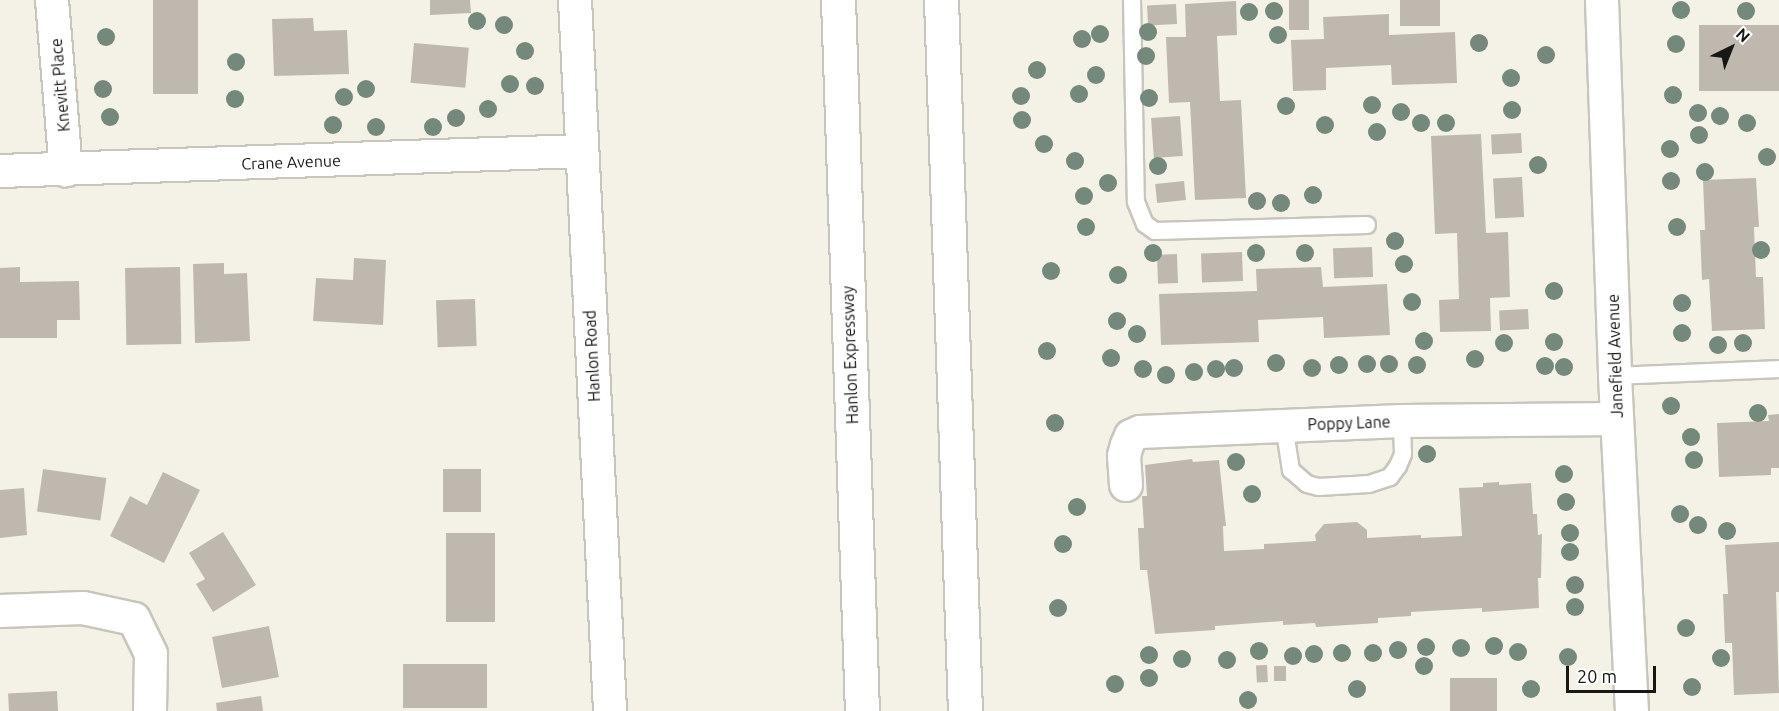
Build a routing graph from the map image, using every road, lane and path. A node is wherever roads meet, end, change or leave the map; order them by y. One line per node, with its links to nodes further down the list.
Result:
1 (52, 0): 8 (street, Knevitt Place)
2 (575, 0): 7 (street, Hanlon Road)
3 (838, 0): 20 (highway, Hanlon Expressway)
4 (941, 0): 21 (highway)
5 (1132, 0): 10 (lane)
6 (1602, 0): 12 (street, Janefield Avenue)
7 (582, 151): 8 (street, Crane Avenue); 19 (street, Hanlon Road)
8 (66, 170): 9 (street, Crane Avenue)
9 (0, 171)
10 (1367, 225)
11 (1779, 369): 12 (lane)
12 (1615, 376): 13 (street, Janefield Avenue)
13 (1617, 419): 14 (street, Poppy Lane); 22 (street, Janefield Avenue)
14 (1402, 421): 15 (street, Poppy Lane); 15 (lane)
15 (1284, 425): 16 (street, Poppy Lane)
16 (1126, 485)
17 (0, 611): 18 (street)
18 (150, 711)
19 (610, 711)
20 (862, 711)
21 (965, 711)
22 (1632, 711)

